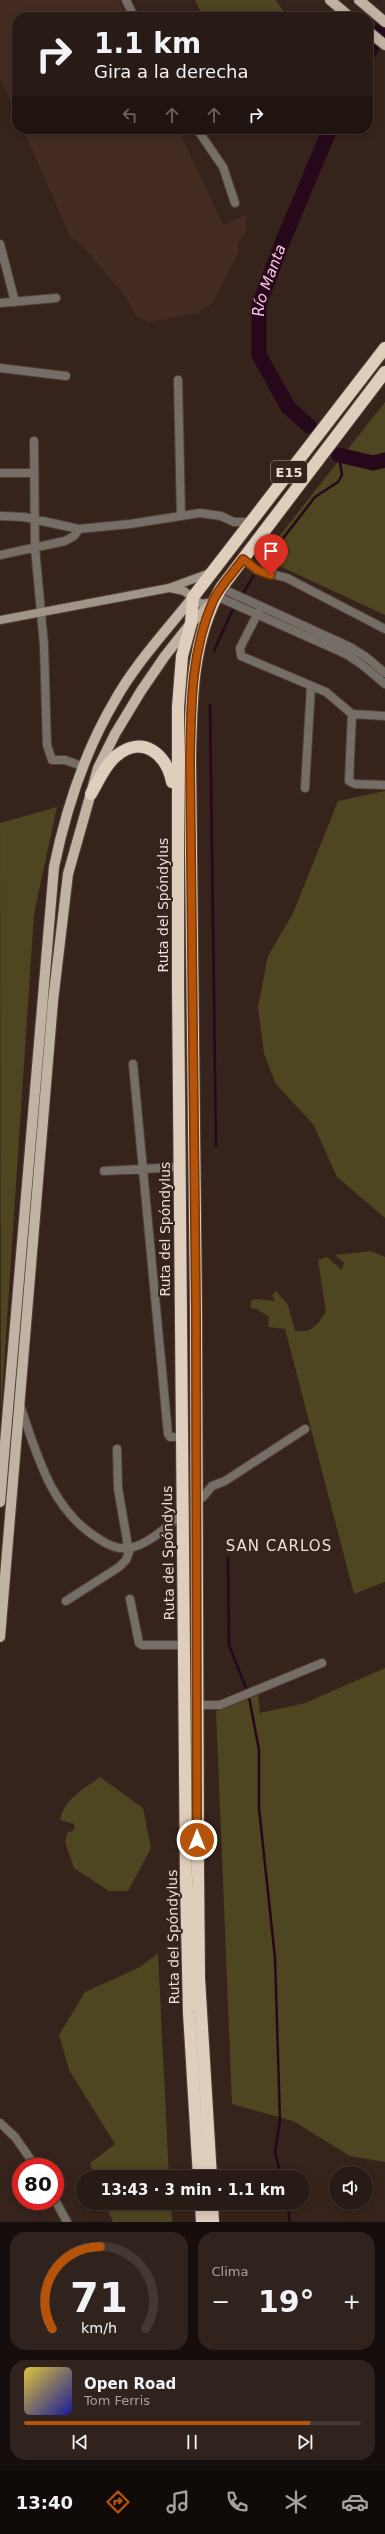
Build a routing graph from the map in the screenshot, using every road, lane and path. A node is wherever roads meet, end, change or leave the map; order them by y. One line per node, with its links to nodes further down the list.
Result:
1 (126, 0): 4 (street)
2 (330, 0): 5 (main road)
3 (359, 0): 6 (main road)
4 (132, 12)
5 (344, 12)
6 (373, 12)
7 (373, 12): 8 (main road)
8 (385, 22)
9 (373, 35): 10 (main road)
10 (385, 45)
11 (201, 134): 12 (street)
12 (235, 203)
13 (0, 244): 15 (street)
14 (56, 298): 15 (street)
15 (15, 302): 16 (street)
16 (0, 303)
17 (385, 348): 28 (highway, E15)
18 (0, 368): 20 (street)
19 (385, 372): 32 (highway, Ruta del Spóndylus / E15)
20 (66, 376)
21 (178, 380): 26 (street)
22 (34, 440): 24 (street)
23 (0, 473): 24 (street)
24 (34, 473): 27 (street)
25 (0, 516): 27 (street)
26 (181, 516): 28 (street); 29 (street)
27 (34, 521): 29 (street); 30 (street)
28 (250, 522): 33 (highway, E15)
29 (79, 529): 30 (street)
30 (35, 548): 31 (street); 38 (street)
31 (0, 555)
32 (243, 559): 35 (highway, Ruta del Spóndylus / E15); 43 (street)
33 (211, 573): 34 (street); 36 (highway, E15)
34 (169, 588): 36 (street); 38 (street)
35 (217, 595): 36 (street); 37 (street); 39 (street); 41 (main road); 63 (highway, Ruta del Spóndylus / E15)
36 (193, 597): 41 (highway, Ruta del Spóndylus); 50 (main road)
37 (261, 607): 39 (street); 42 (street)
38 (39, 613): 40 (street); 50 (street)
39 (257, 616): 42 (street); 47 (street)
40 (0, 620)
41 (192, 623): 53 (main road); 54 (highway, Ruta del Spóndylus)
42 (296, 629): 44 (street)
43 (385, 629)
44 (364, 660): 45 (street); 46 (street)
45 (385, 673)
46 (385, 684)
47 (311, 686): 48 (street); 52 (street)
48 (352, 714): 49 (street); 51 (street)
49 (385, 716)
50 (82, 766): 64 (main road)
51 (385, 785)
52 (305, 788)
53 (91, 794): 54 (highway); 59 (main road)
54 (178, 816): 56 (highway, Ruta del Spóndylus)
55 (132, 1064): 57 (street)
56 (179, 1167): 57 (street); 61 (highway, Ruta del Spóndylus)
57 (142, 1169): 58 (street); 61 (street)
58 (104, 1171)
59 (20, 1404): 66 (street); 69 (main road)
60 (305, 1429): 63 (street)
61 (182, 1437): 65 (highway, Ruta del Spóndylus)
62 (117, 1449): 66 (street)
63 (195, 1501): 72 (highway, Ruta del Spóndylus / E15)
64 (0, 1502)
65 (184, 1513): 66 (street); 70 (highway, Ruta del Spóndylus)
66 (129, 1548): 68 (street)
67 (130, 1599): 70 (street)
68 (66, 1602)
69 (0, 1637)
70 (184, 1645): 75 (highway, Ruta del Spóndylus)
71 (322, 1662): 72 (street)
72 (196, 1705): 76 (highway, Ruta del Spóndylus / E15)
73 (0, 2123): 74 (street)
74 (30, 2158)
75 (199, 2170)
76 (211, 2170)
77 (60, 2210): 80 (street)
78 (201, 2210): 81 (highway)
79 (212, 2210): 82 (highway)
80 (67, 2222)
81 (202, 2222)
82 (213, 2222)

